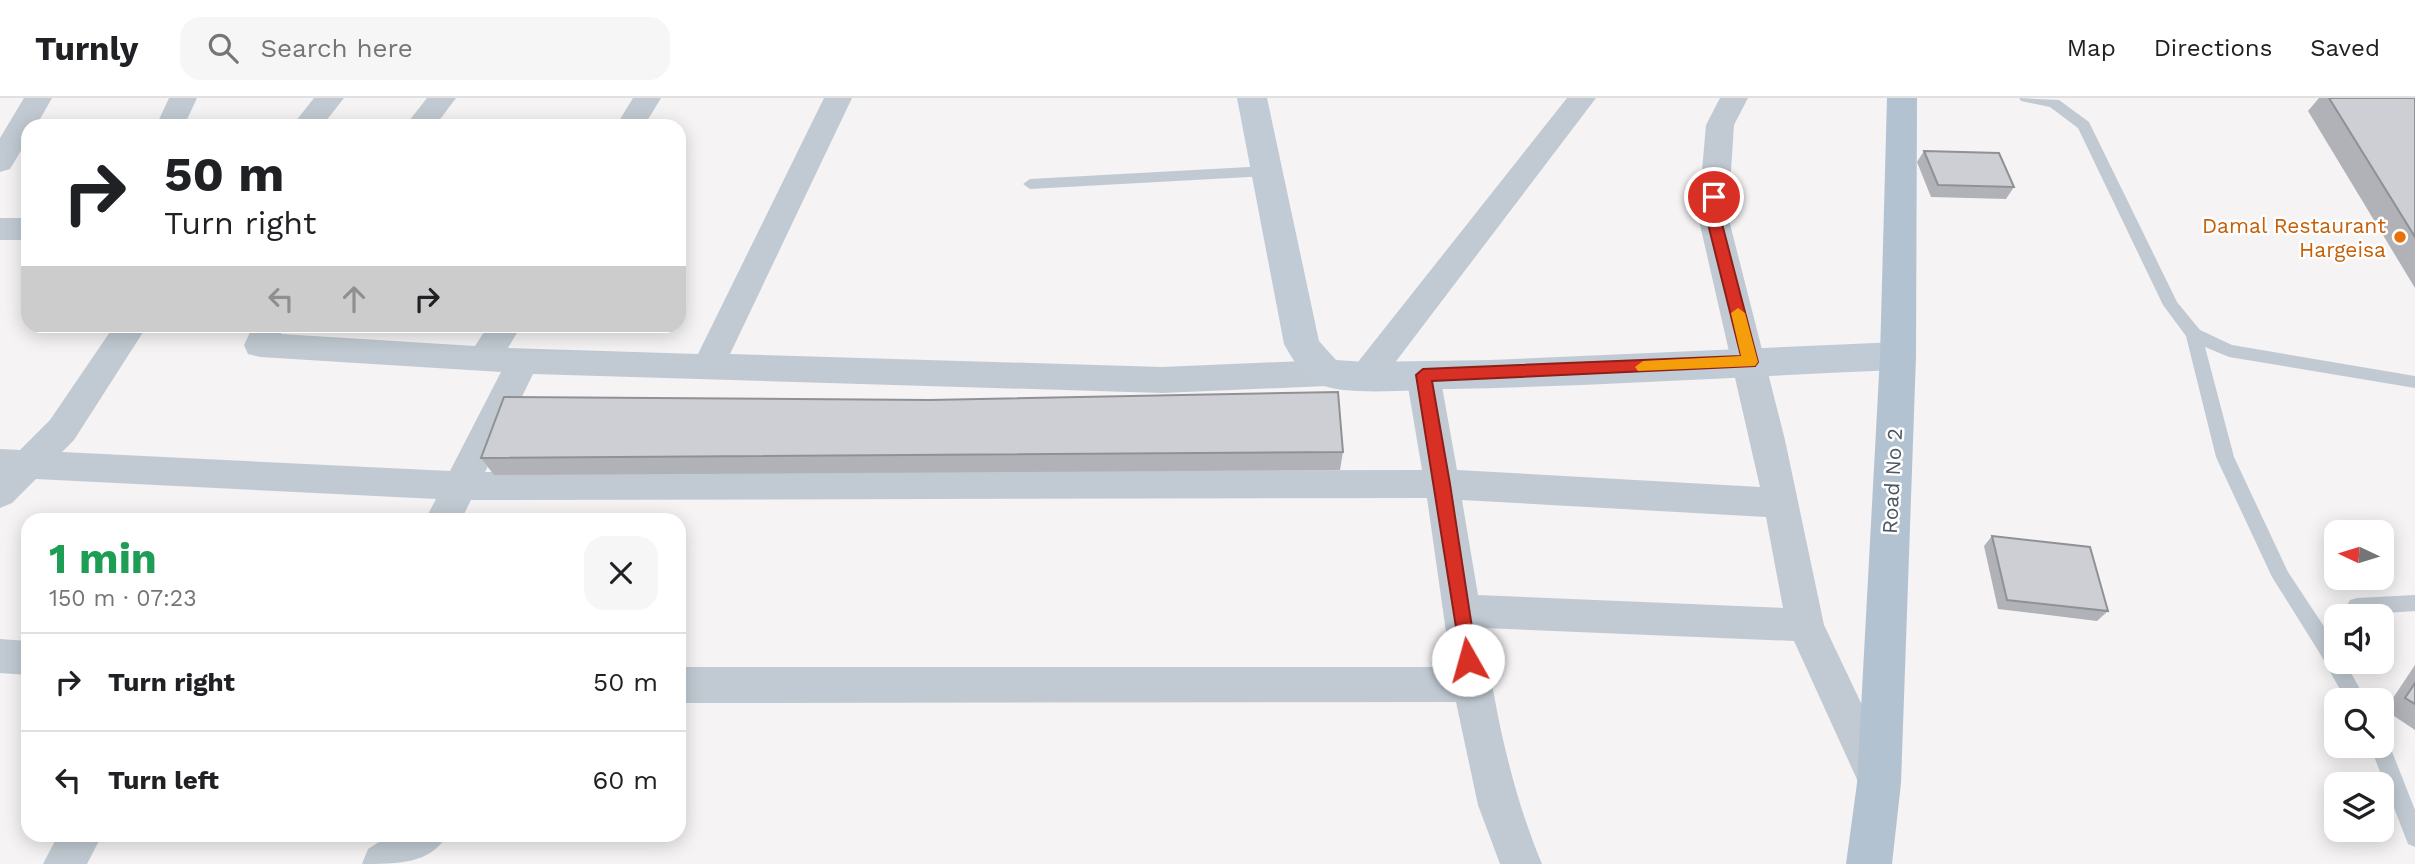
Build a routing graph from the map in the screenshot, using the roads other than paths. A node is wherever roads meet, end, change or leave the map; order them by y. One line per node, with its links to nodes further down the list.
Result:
1 (38, 98): 12 (street)
2 (183, 98): 13 (street)
3 (330, 98): 14 (street)
4 (442, 98): 15 (street)
5 (648, 98): 16 (street)
6 (838, 98): 31 (street)
7 (1252, 98): 19 (street)
8 (1582, 98): 34 (street)
9 (1734, 98): 30 (street)
10 (1902, 98): 27 (main road, Road No 2)
11 (2026, 98): 26 (lane)
12 (26, 119)
13 (173, 119)
14 (312, 119)
15 (425, 119)
16 (634, 119)
17 (21, 127): 18 (street)
18 (0, 162)
19 (1267, 171): 20 (lane); 32 (street)
20 (1030, 184)
21 (0, 229): 22 (street)
22 (21, 229)
23 (126, 333): 36 (street)
24 (266, 333): 28 (street)
25 (501, 333): 28 (street)
26 (2194, 334): 35 (lane); 46 (lane)
27 (1898, 356): 30 (street); 52 (main road, Road No 2)
28 (484, 359): 29 (street)
29 (523, 361): 31 (street); 38 (street)
30 (1750, 362): 33 (street); 40 (street)
31 (708, 367): 32 (street)
32 (1327, 373): 34 (street)
33 (1423, 375): 34 (street); 37 (street)
34 (1366, 376)
35 (2415, 382)
36 (13, 464): 38 (street); 39 (street)
37 (1443, 484): 38 (street); 40 (street); 44 (street)
38 (459, 486): 41 (street)
39 (0, 493)
40 (1780, 503): 45 (street)
41 (446, 513)
42 (2415, 603): 43 (lane)
43 (2394, 604)
44 (1462, 611): 45 (street); 49 (street)
45 (1804, 625): 52 (street)
46 (2324, 630)
47 (0, 656): 48 (street)
48 (21, 657)
49 (1471, 684): 50 (street); 58 (street)
50 (686, 685)
51 (2385, 758): 53 (lane)
52 (1879, 783): 59 (main road, Road No 2)
53 (2415, 837)
54 (77, 842): 56 (street)
55 (416, 842): 57 (street)
56 (64, 864)
57 (383, 864)
58 (1521, 864)
59 (1869, 864)

